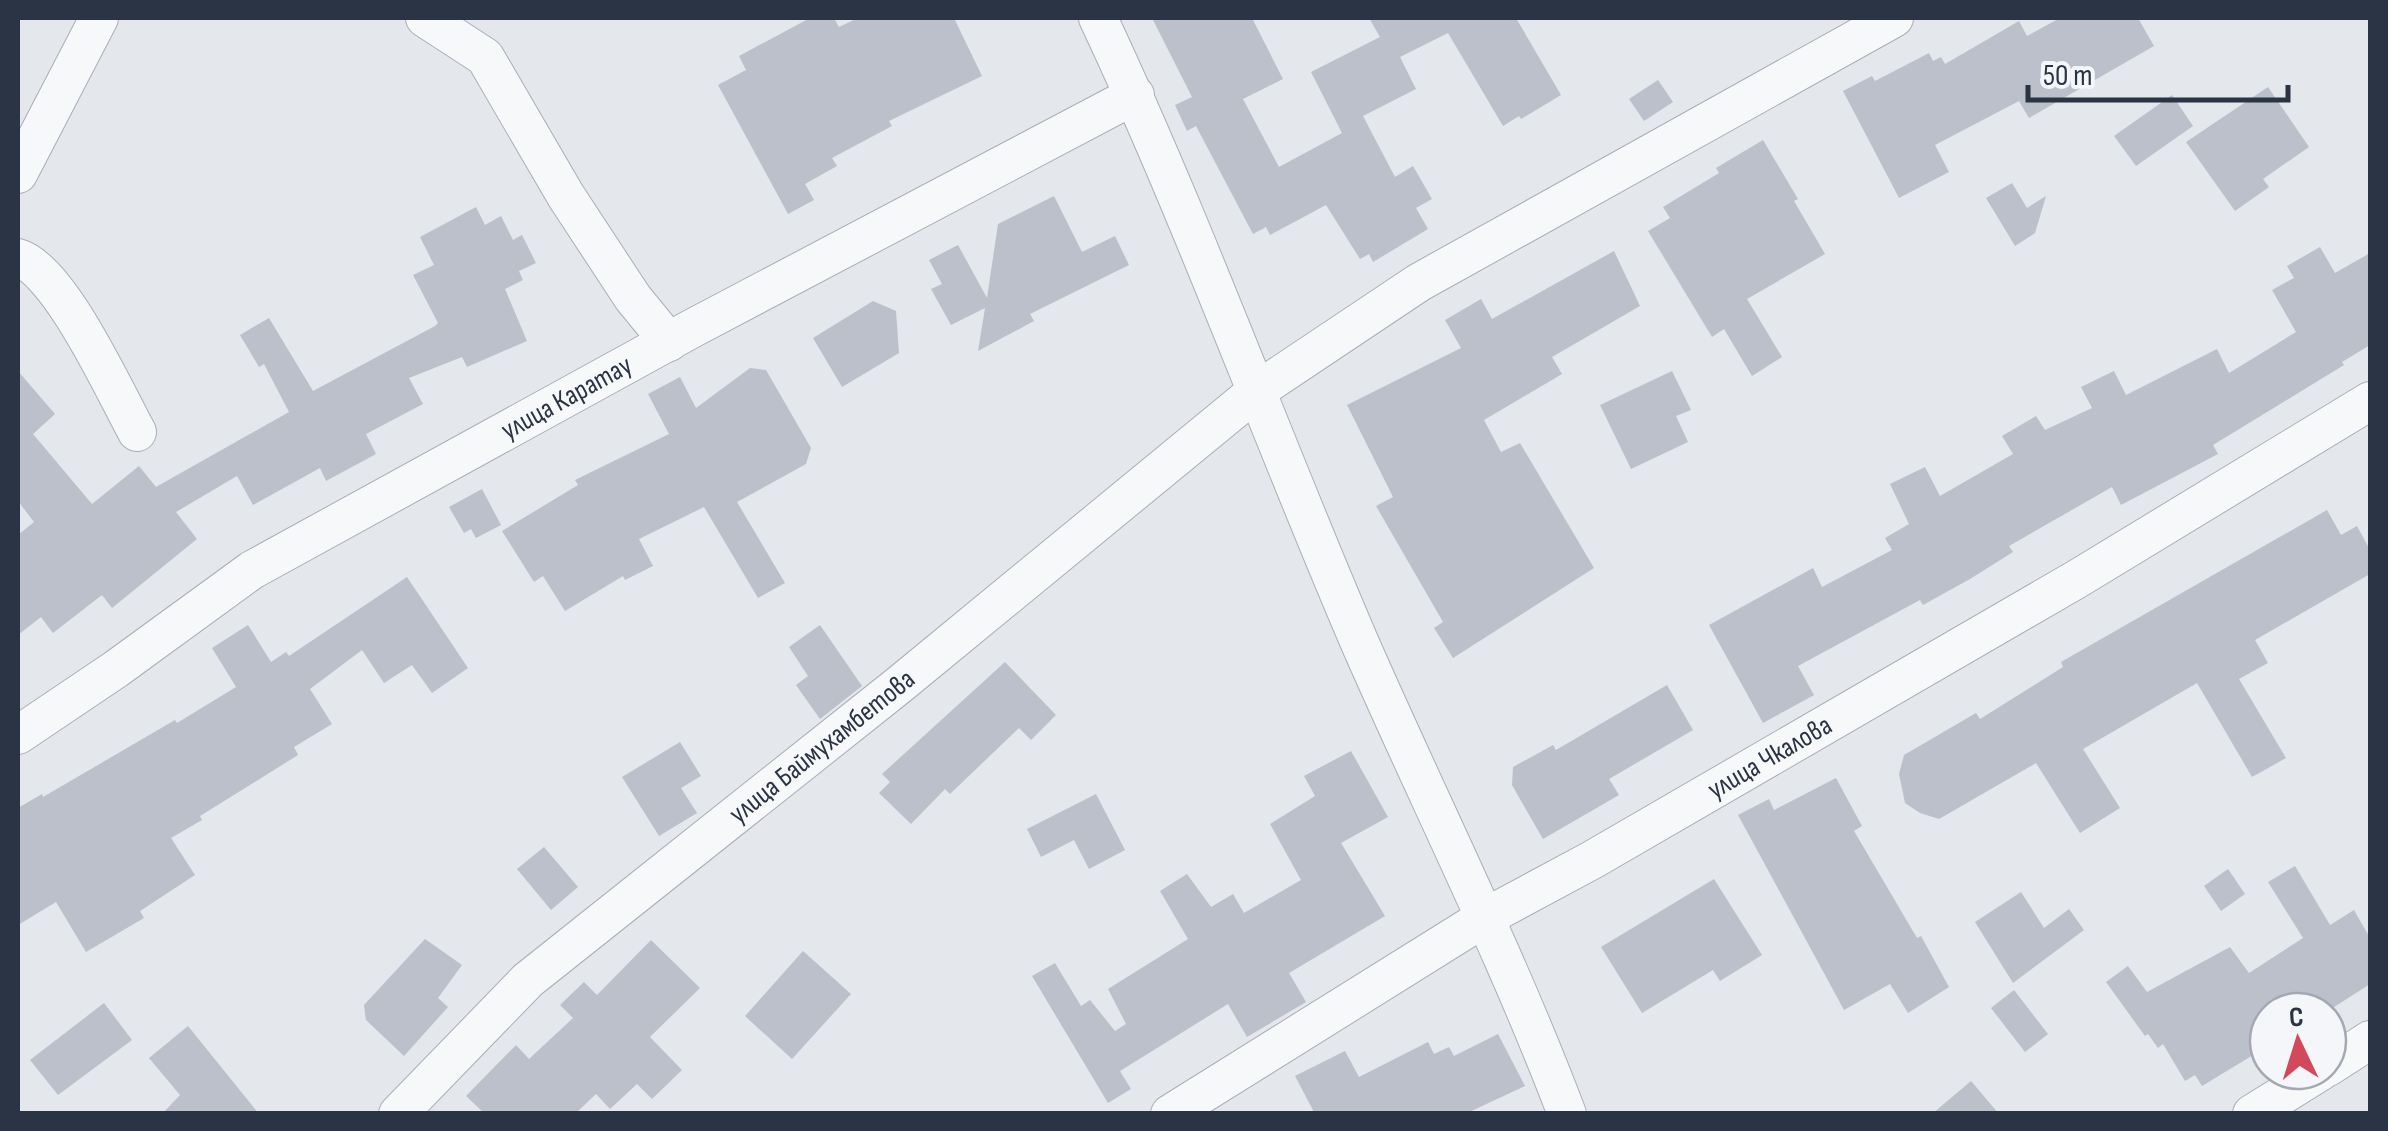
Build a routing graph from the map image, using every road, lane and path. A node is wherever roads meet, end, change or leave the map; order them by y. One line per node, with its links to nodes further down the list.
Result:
1 (99, 18): 6 (street)
2 (425, 18): 8 (street)
3 (1098, 18): 5 (street)
4 (1894, 18): 9 (street, улица Баймухамбетова)
5 (1135, 96): 8 (street, улица Каратау); 9 (street)
6 (18, 174)
7 (18, 258): 11 (street)
8 (669, 342): 12 (street, улица Каратау)
9 (1258, 390): 13 (street); 17 (street, улица Баймухамбетова)
10 (2370, 401): 13 (street, улица Чкалова)
11 (137, 432)
12 (18, 735)
13 (1484, 918): 18 (street, улица Чкалова); 19 (street)
14 (2370, 1040): 15 (street)
15 (2348, 1054)
16 (2289, 1091): 20 (street)
17 (398, 1114)
18 (1170, 1114)
19 (1568, 1114)
20 (2252, 1114)

